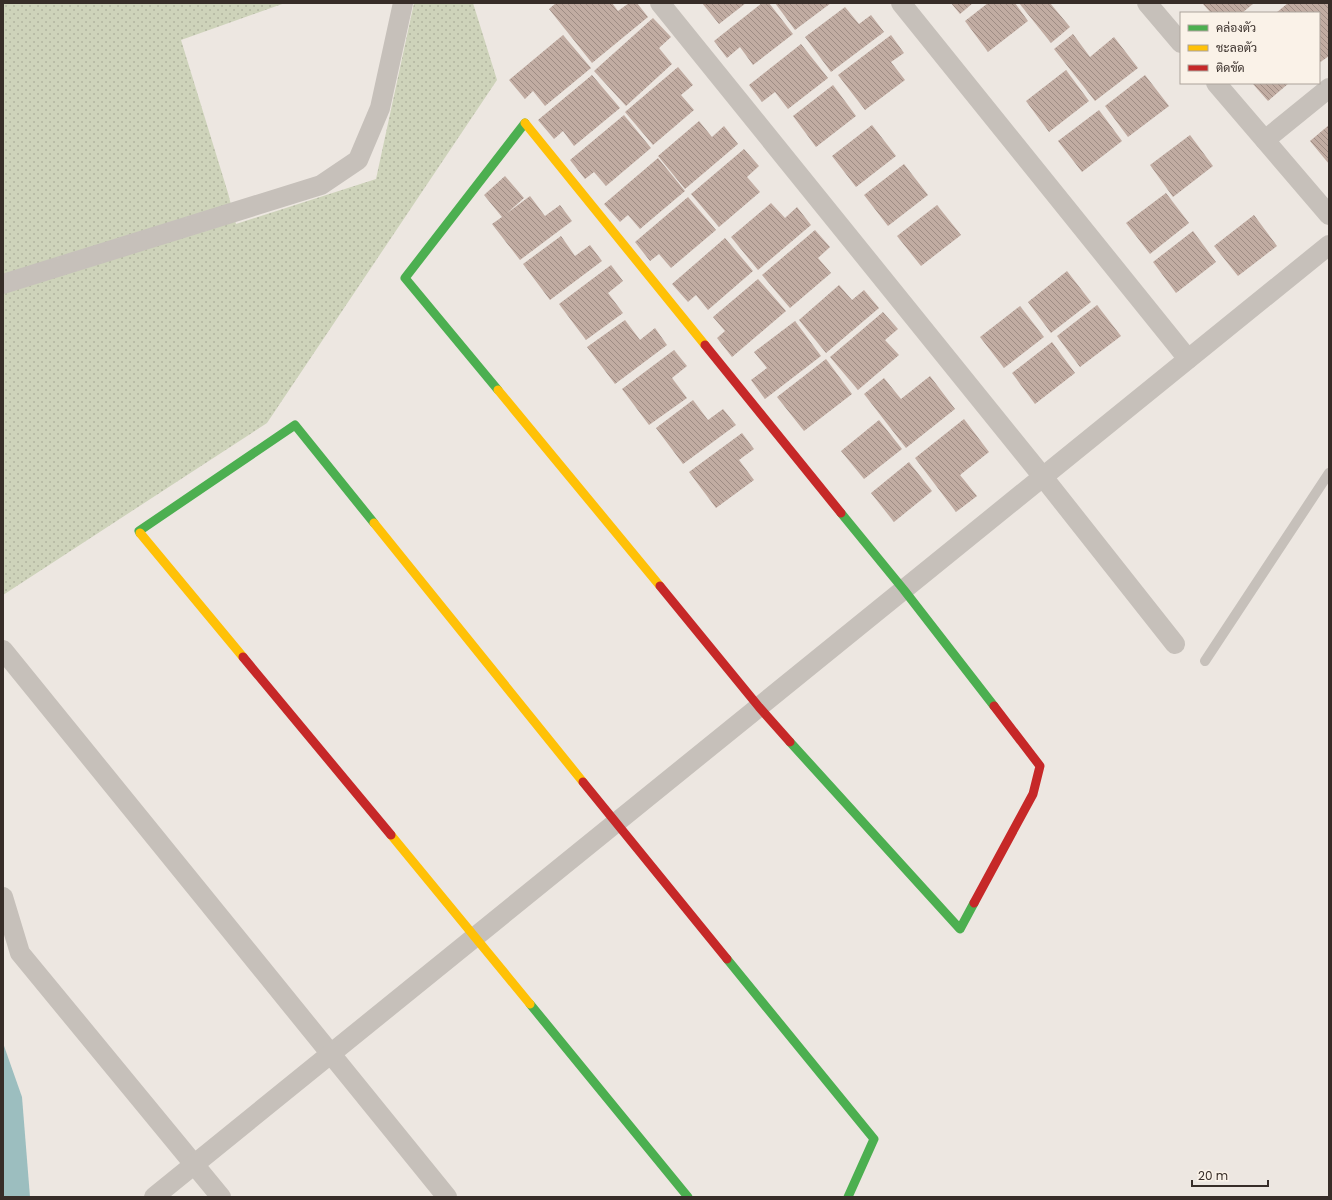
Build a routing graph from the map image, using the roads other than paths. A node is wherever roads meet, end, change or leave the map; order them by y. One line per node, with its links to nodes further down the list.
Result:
1 (403, 3): 11 (street)
2 (660, 3): 14 (street)
3 (901, 3): 12 (street)
4 (1147, 3): 5 (street)
5 (1180, 42)
6 (1217, 84): 8 (street)
7 (1329, 88): 8 (street)
8 (1265, 140): 9 (street)
9 (1329, 215)
10 (1329, 245): 12 (street)
11 (3, 284)
12 (1188, 359): 14 (street)
13 (1329, 473): 18 (lane)
14 (1043, 477): 15 (street); 16 (street)
15 (904, 590): 19 (street); 19 (street); 19 (street)
16 (1175, 644)
17 (3, 650): 23 (street)
18 (1205, 661)
19 (759, 707): 20 (street)
20 (616, 823): 22 (street); 22 (street); 29 (street)
21 (3, 897): 24 (street)
22 (475, 937): 23 (street); 28 (street)
23 (331, 1053): 24 (street); 27 (street)
24 (195, 1164): 25 (street); 26 (street)
25 (154, 1197)
26 (221, 1197)
27 (447, 1197)
28 (688, 1197)
29 (848, 1197)

